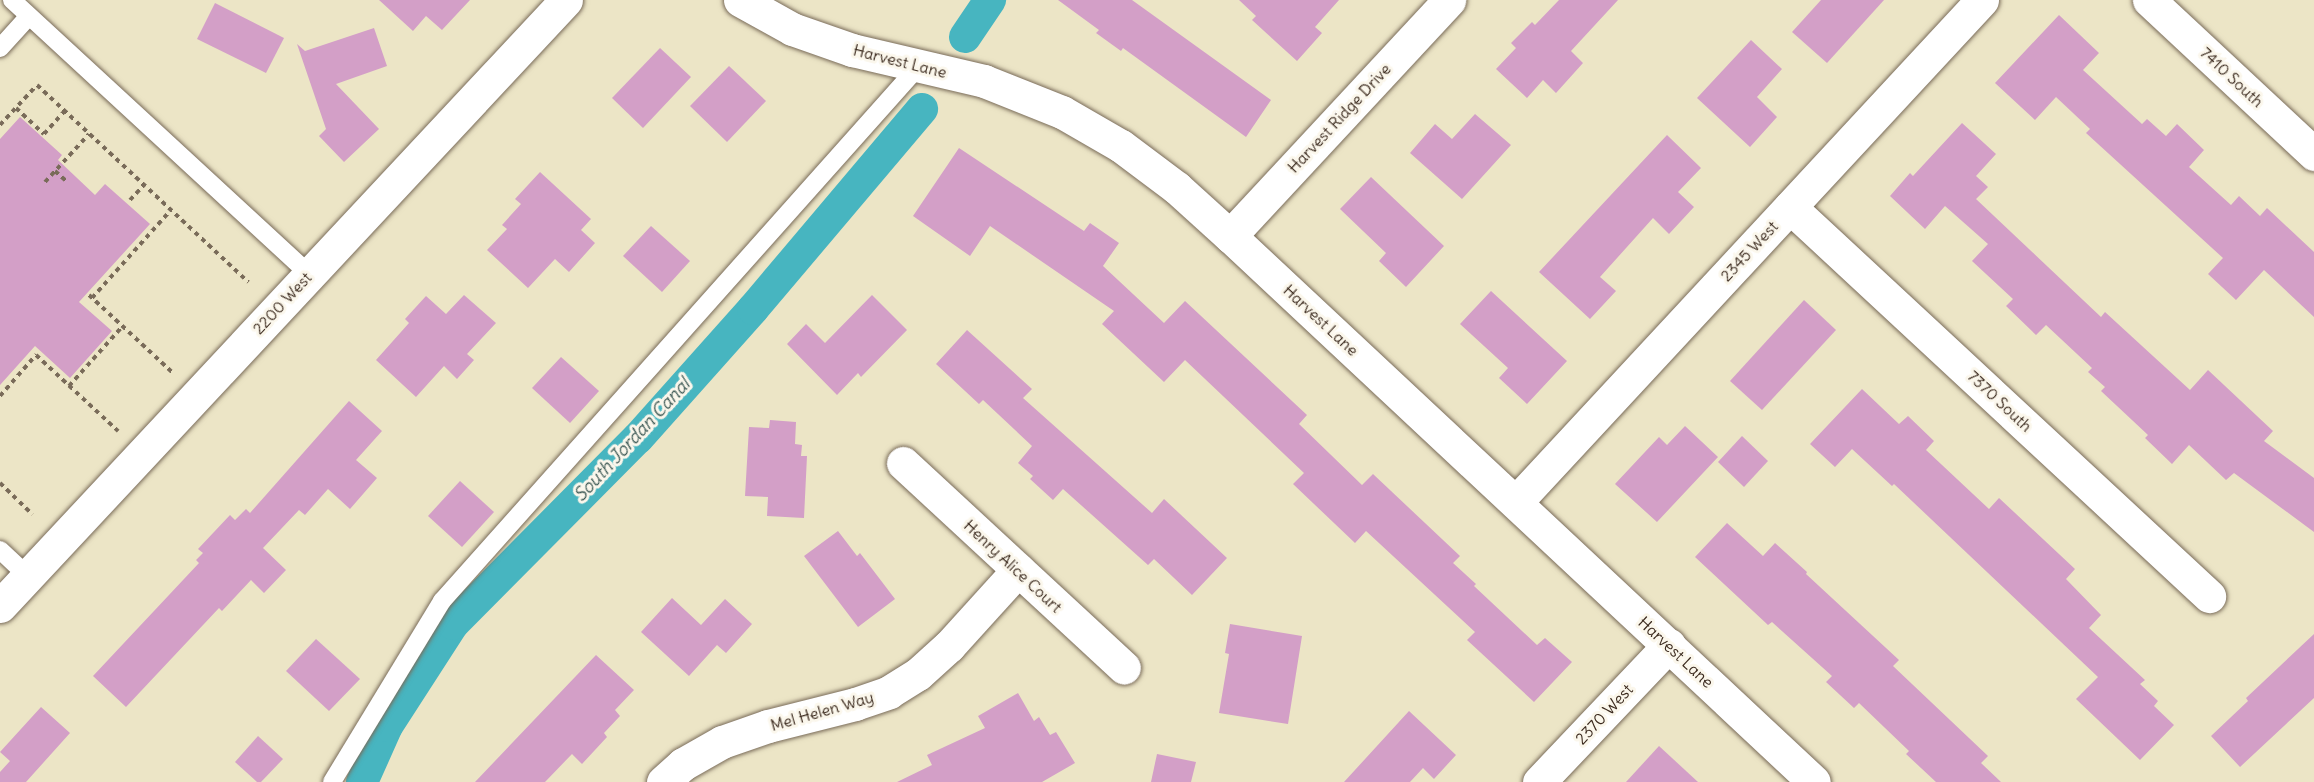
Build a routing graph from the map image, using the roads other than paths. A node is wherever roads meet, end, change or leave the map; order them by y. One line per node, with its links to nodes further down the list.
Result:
1 (12, 0): 7 (lane)
2 (566, 0): 13 (street, 2200 West)
3 (740, 0): 9 (street, Harvest Lane)
4 (1449, 0): 12 (street, Harvest Ridge Drive)
5 (1982, 0): 11 (street, 2345 West)
6 (2150, 0): 10 (street, 7410 South)
7 (29, 16): 8 (lane); 13 (lane)
8 (0, 48)
9 (918, 67): 12 (street, Harvest Lane); 23 (lane)
10 (2314, 154)
11 (1790, 207): 15 (street, 2345 West); 19 (street, 7370 South)
12 (1230, 236): 15 (street, Harvest Lane)
13 (309, 274): 18 (street, 2200 West)
14 (903, 463): 17 (street, Henry Alice Court)
15 (1516, 502): 21 (street, Harvest Lane)
16 (0, 550): 18 (lane)
17 (1018, 570): 22 (street, Henry Alice Court); 24 (street, Mel Helen Way)
18 (28, 576): 20 (street, 2200 West)
19 (2209, 596)
20 (0, 606)
21 (1669, 645): 25 (street, 2370 West); 26 (street, Harvest Lane)
22 (1124, 668)
23 (332, 782)
24 (663, 782)
25 (1539, 782)
26 (1814, 782)

